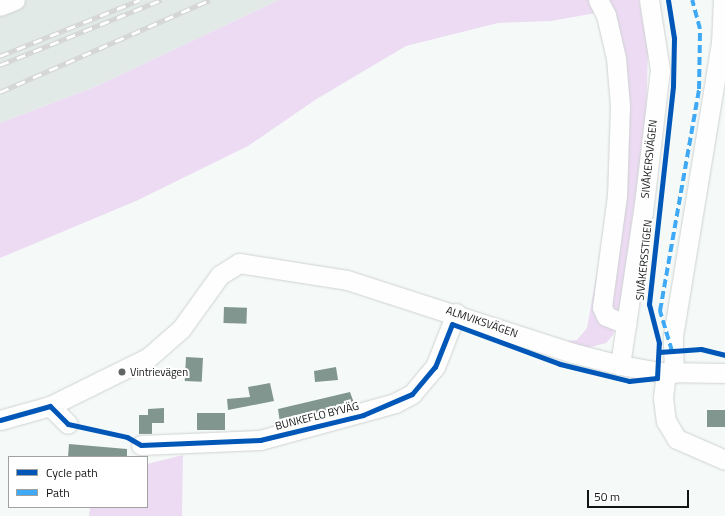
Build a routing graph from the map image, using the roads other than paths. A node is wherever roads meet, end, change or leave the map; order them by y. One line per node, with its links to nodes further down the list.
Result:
1 (15, 0): 5 (street)
2 (598, 0): 9 (street)
3 (649, 0): 9 (street, SIVÅKERSVÄGEN)
4 (723, 0): 7 (street)
5 (0, 6)
6 (725, 80): 7 (street)
7 (706, 138): 11 (street)
8 (456, 313): 10 (street, ALMVIKSVÄGEN); 13 (street, ALMVIKSVÄGEN); 16 (street, BUNKEFLO BYVÄG)
9 (626, 324): 10 (street, SIVÅKERSVÄGEN)
10 (620, 365): 11 (street, ALMVIKSVÄGEN)
11 (670, 373): 12 (street, ALMVIKSVÄGEN); 17 (street)
12 (725, 373)
13 (50, 406): 14 (street); 15 (street)
14 (0, 420)
15 (68, 424)
16 (141, 445)
17 (725, 460)

